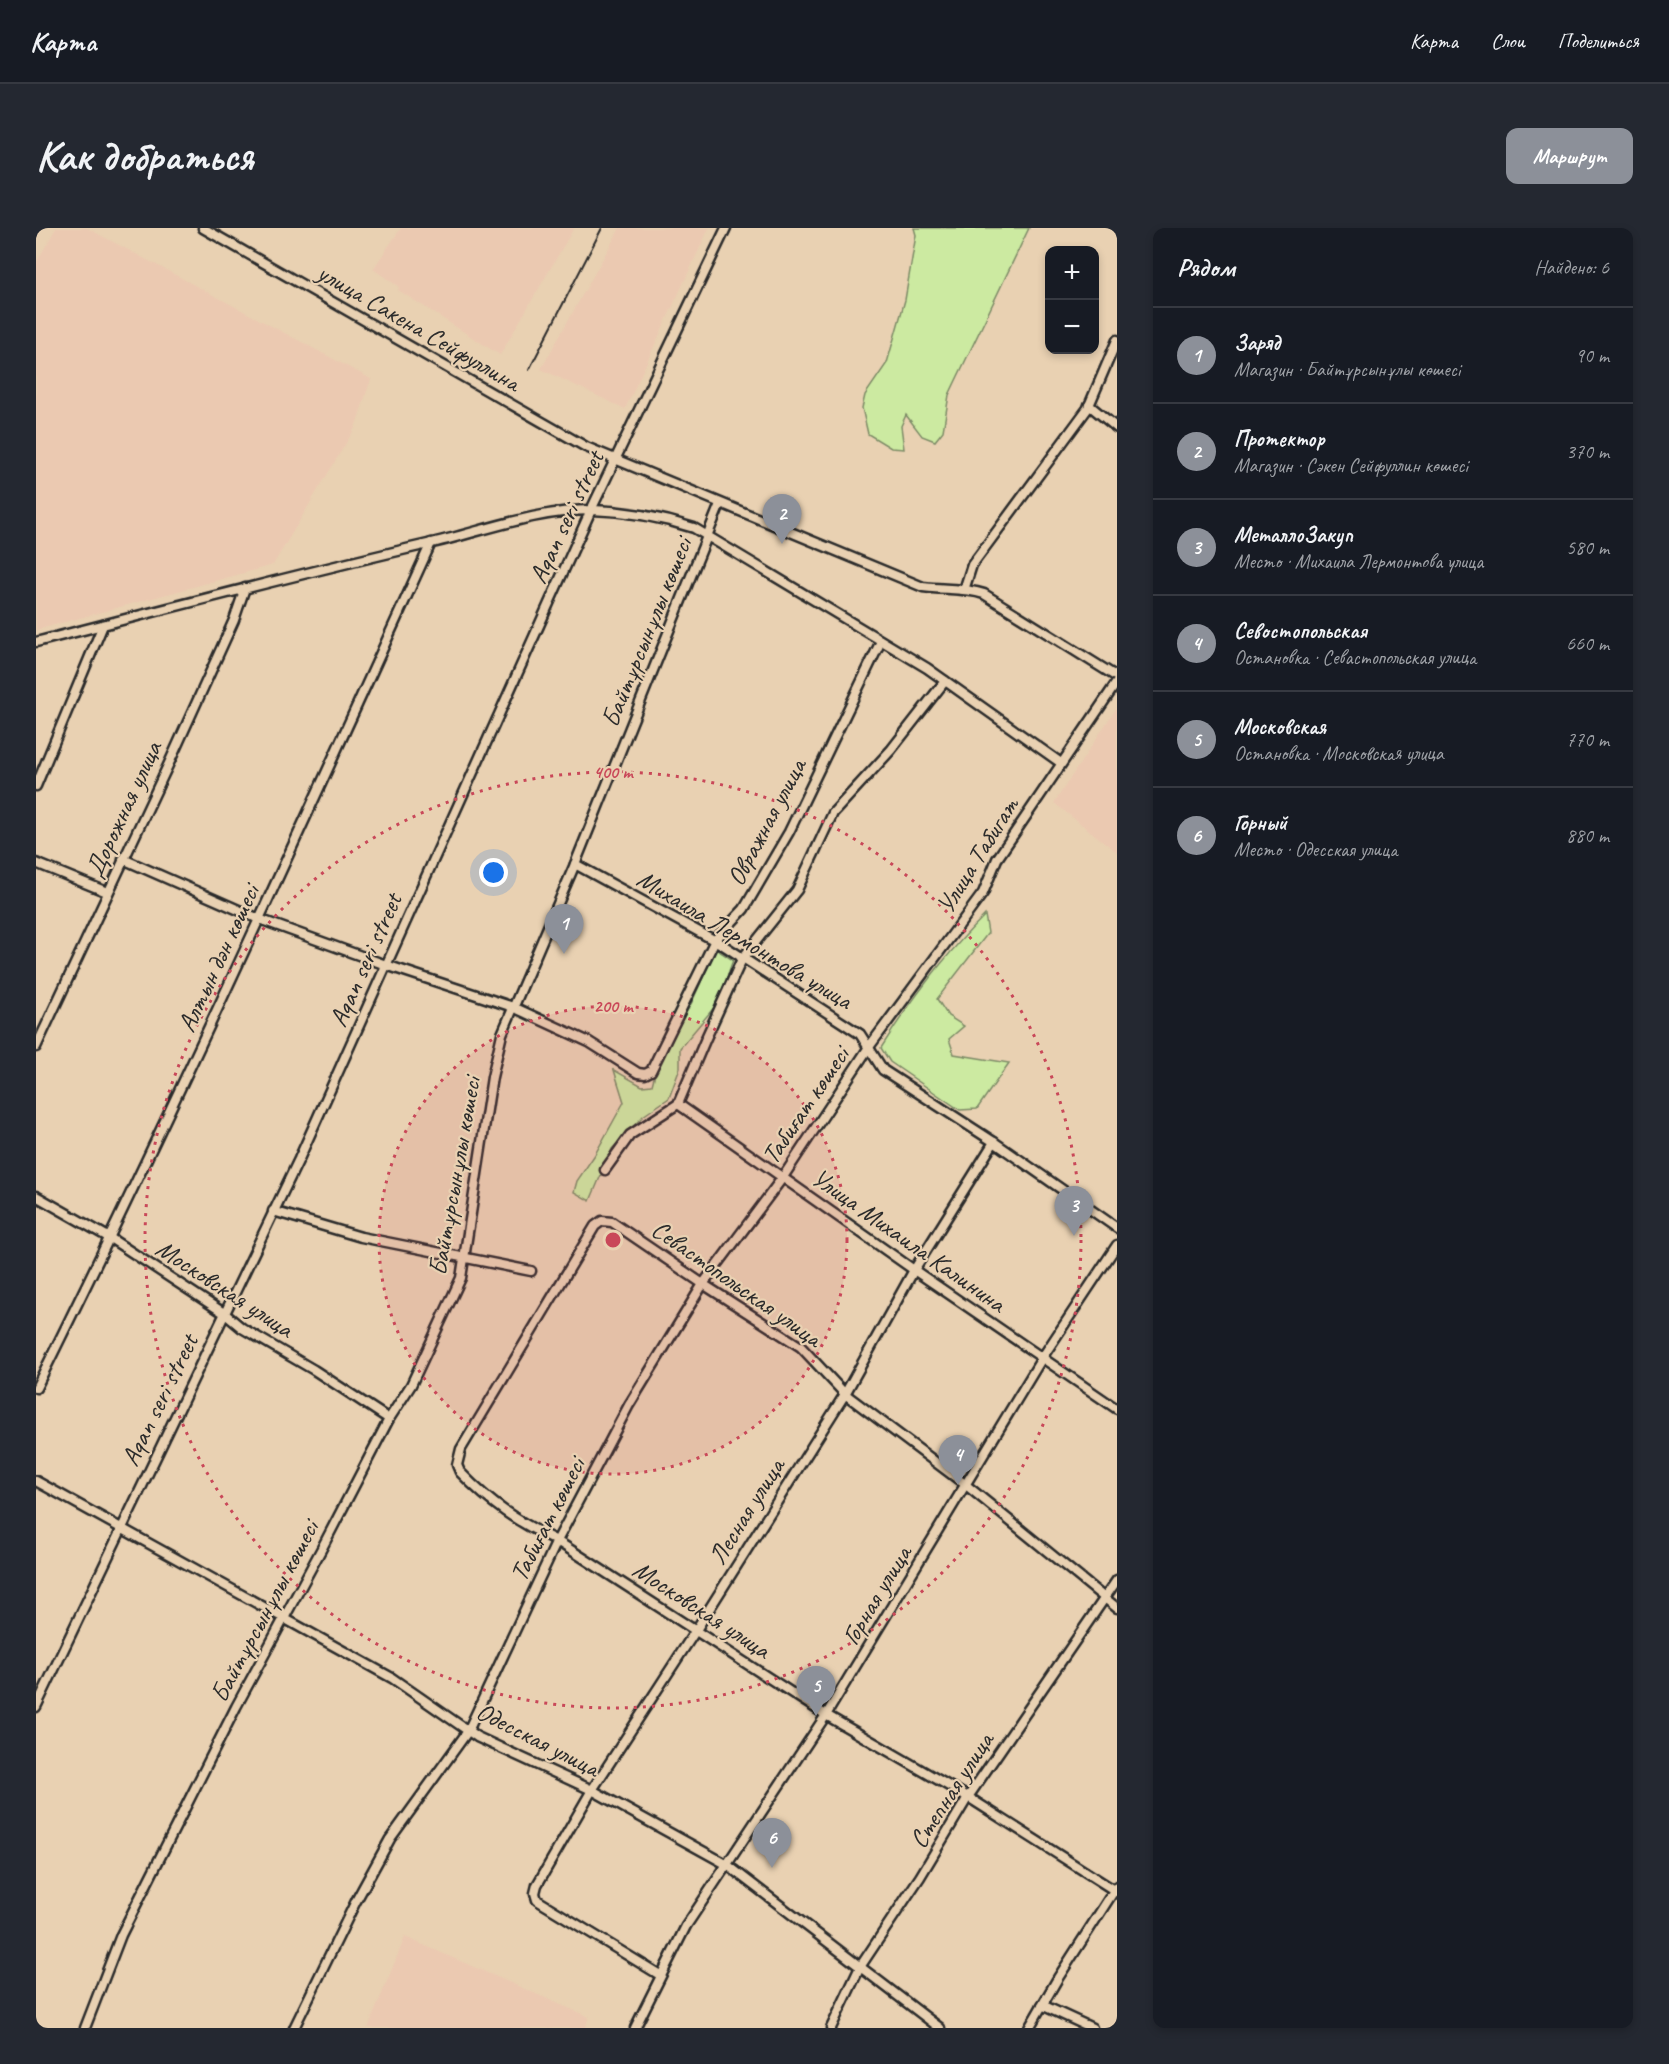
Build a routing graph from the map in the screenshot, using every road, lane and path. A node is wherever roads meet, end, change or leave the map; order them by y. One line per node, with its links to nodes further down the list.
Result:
1 (203, 228): 6 (street, улица Сакена Сейфуллина)
2 (726, 228): 6 (street, Aqan seri street)
3 (1117, 340): 4 (street)
4 (1089, 405): 5 (street); 12 (street)
5 (1117, 428)
6 (615, 460): 7 (street, улица Сакена Сейфуллина); 8 (street, Aqan seri street)
7 (720, 504): 9 (street, Байтұрсынұлы көшесі); 12 (street, улица Сакена Сейфуллина)
8 (591, 510): 9 (street); 10 (street); 28 (street, Aqan seri street)
9 (707, 536): 14 (street); 23 (street, Байтұрсынұлы көшесі)
10 (431, 543): 11 (street); 25 (street, Алтын дән көшесі)
11 (245, 588): 13 (street); 21 (street, Дорожная улица)
12 (964, 590): 16 (street, улица Сакена Сейфуллина)
13 (103, 625): 15 (street); 20 (street)
14 (881, 641): 17 (street); 26 (street, Овражная улица)
15 (36, 642)
16 (1117, 677)
17 (945, 681): 19 (street); 27 (street)
18 (1117, 682): 19 (street, Улица Табигат)
19 (1061, 763): 31 (street, Улица Табигат)
20 (36, 786)
21 (123, 859): 24 (street, Дорожная улица); 25 (street)
22 (36, 863): 24 (street)
23 (575, 864): 26 (street, Михаила Лермонтова улица); 29 (street, Байтұрсынұлы көшесі)
24 (107, 892): 30 (street, Дорожная улица)
25 (260, 920): 28 (street); 39 (street, Алтын дән көшесі)
26 (715, 940): 27 (street, Михаила Лермонтова улица); 29 (street, Овражная улица)
27 (742, 959): 31 (street, Михаила Лермонтова улица); 32 (street)
28 (386, 965): 29 (street); 37 (street, Aqan seri street)
29 (513, 1007): 41 (street, Байтұрсынұлы көшесі)
30 (36, 1047)
31 (869, 1047): 33 (street, Михаила Лермонтова улица); 35 (street, Табиғат көшесі)
32 (678, 1104): 34 (street); 35 (street, Улица Михаила Калинина)
33 (994, 1142): 38 (street, Михаила Лермонтова улица); 42 (street, Лесная улица)
34 (605, 1170)
35 (783, 1177): 42 (street, Улица Михаила Калинина); 44 (street, Табиғат көшесі)
36 (36, 1196): 39 (street, Московская улица)
37 (273, 1211): 41 (street); 45 (street, Aqan seri street)
38 (1117, 1228)
39 (110, 1238): 45 (street, Московская улица); 47 (street, Алтын дән көшесі)
40 (1117, 1245): 46 (street, Горная улица)
41 (465, 1257): 43 (street); 50 (street, Байтұрсынұлы көшесі)
42 (914, 1270): 46 (street, Улица Михаила Калинина); 48 (street, Лесная улица)
43 (531, 1271)
44 (702, 1284): 48 (street, Севастопольская улица); 51 (street, Севастопольская улица); 55 (street, Табиғат көшесі)
45 (224, 1313): 50 (street, Московская улица); 54 (street, Aqan seri street)
46 (1042, 1358): 49 (street, Улица Михаила Калинина); 53 (street, Горная улица)
47 (36, 1388)
48 (845, 1394): 53 (street, Севастопольская улица); 60 (street, Лесная улица)
49 (1117, 1409)
50 (389, 1419): 59 (street, Байтұрсынұлы көшесі)
51 (457, 1465): 55 (street, Московская улица)
52 (36, 1481): 54 (street, Одесская улица)
53 (966, 1485): 57 (street, Севастопольская улица); 62 (street, Горная улица)
54 (121, 1528): 59 (street, Одесская улица); 61 (street, Aqan seri street)
55 (557, 1541): 60 (street, Московская улица); 63 (street, Табиғат көшесі)
56 (1117, 1580): 57 (street, Степная улица)
57 (1106, 1598): 58 (street, Севастопольская улица); 65 (street, Степная улица)
58 (1117, 1608)
59 (284, 1619): 63 (street, Одесская улица); 71 (street, Байтұрсынұлы көшесі)
60 (696, 1630): 62 (street, Московская улица); 64 (street, Лесная улица)
61 (36, 1707)
62 (826, 1715): 65 (street, Московская улица); 66 (street, Горная улица)
63 (468, 1731): 64 (street, Одесская улица); 72 (street, Табиғат көшесі)
64 (592, 1790): 66 (street, Одесская улица); 69 (street, Лесная улица)
65 (968, 1797): 67 (street, Московская улица); 68 (street, Степная улица)
66 (726, 1864): 68 (street, Одесская улица); 69 (street, Горная улица)
67 (1116, 1890): 70 (street)
68 (860, 1967): 74 (street, Степная улица); 75 (street, Одесская улица)
69 (660, 1976): 73 (street, Горная улица)
70 (1042, 2005): 76 (street); 77 (street)
71 (85, 2028)
72 (294, 2028)
73 (635, 2028)
74 (831, 2028)
75 (940, 2028)
76 (1029, 2028)
77 (1092, 2028)

